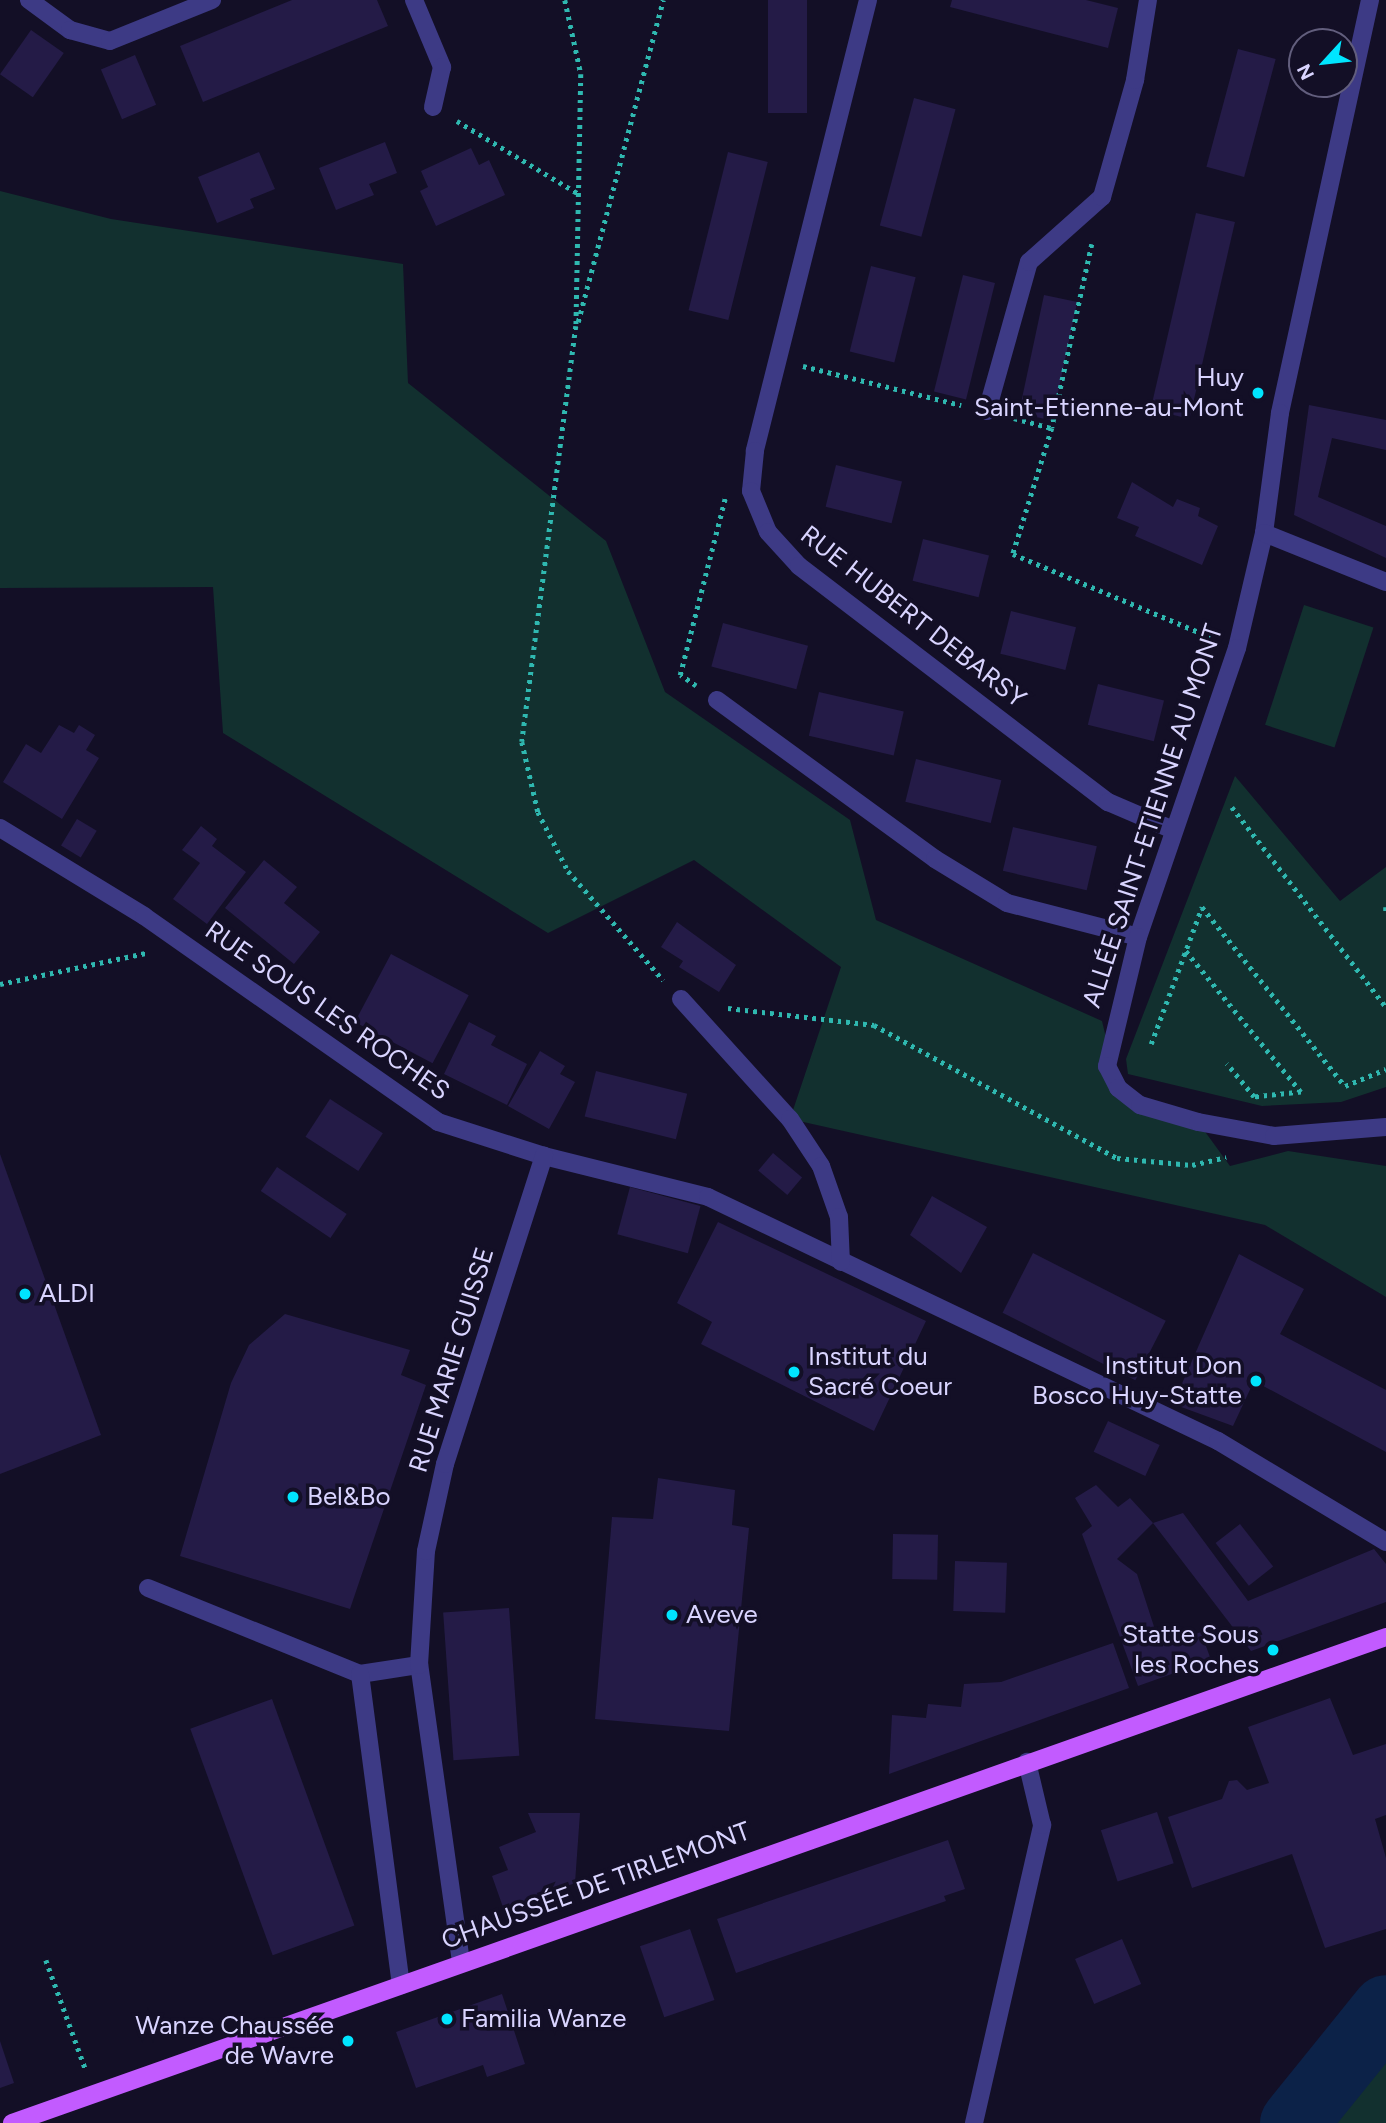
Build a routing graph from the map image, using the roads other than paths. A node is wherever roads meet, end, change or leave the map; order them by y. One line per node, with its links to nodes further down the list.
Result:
1 (29, 0): 2 (street)
2 (212, 0)
3 (414, 0): 7 (street)
4 (868, 0): 13 (street, RUE HUBERT DEBARSY)
5 (1148, 0): 8 (street)
6 (1368, 0): 9 (street, ALLÉE SAINT-ETIENNE AU MONT)
7 (433, 107)
8 (987, 411)
9 (1264, 533): 10 (street); 13 (street, ALLÉE SAINT-ETIENNE AU MONT)
10 (1386, 582)
11 (717, 700): 14 (street)
12 (0, 828): 17 (street, RUE SOUS LES ROCHES)
13 (1173, 830): 14 (street, ALLÉE SAINT-ETIENNE AU MONT)
14 (1138, 937): 16 (street, ALLÉE SAINT-ETIENNE AU MONT)
15 (681, 999): 18 (street)
16 (1386, 1127)
17 (544, 1156): 18 (street, RUE SOUS LES ROCHES); 22 (street, RUE MARIE GUISSE)
18 (841, 1262): 19 (street, RUE SOUS LES ROCHES)
19 (1386, 1542)
20 (148, 1588): 23 (street)
21 (1386, 1637): 24 (main road, CHAUSSÉE DE TIRLEMONT)
22 (419, 1665): 23 (street); 25 (street, RUE MARIE GUISSE)
23 (360, 1674): 26 (street)
24 (1027, 1762): 25 (main road, CHAUSSÉE DE TIRLEMONT); 28 (street)
25 (461, 1962): 26 (main road, CHAUSSÉE DE TIRLEMONT)
26 (401, 1985): 27 (main road, CHAUSSÉE DE TIRLEMONT)
27 (12, 2123)
28 (974, 2123)

